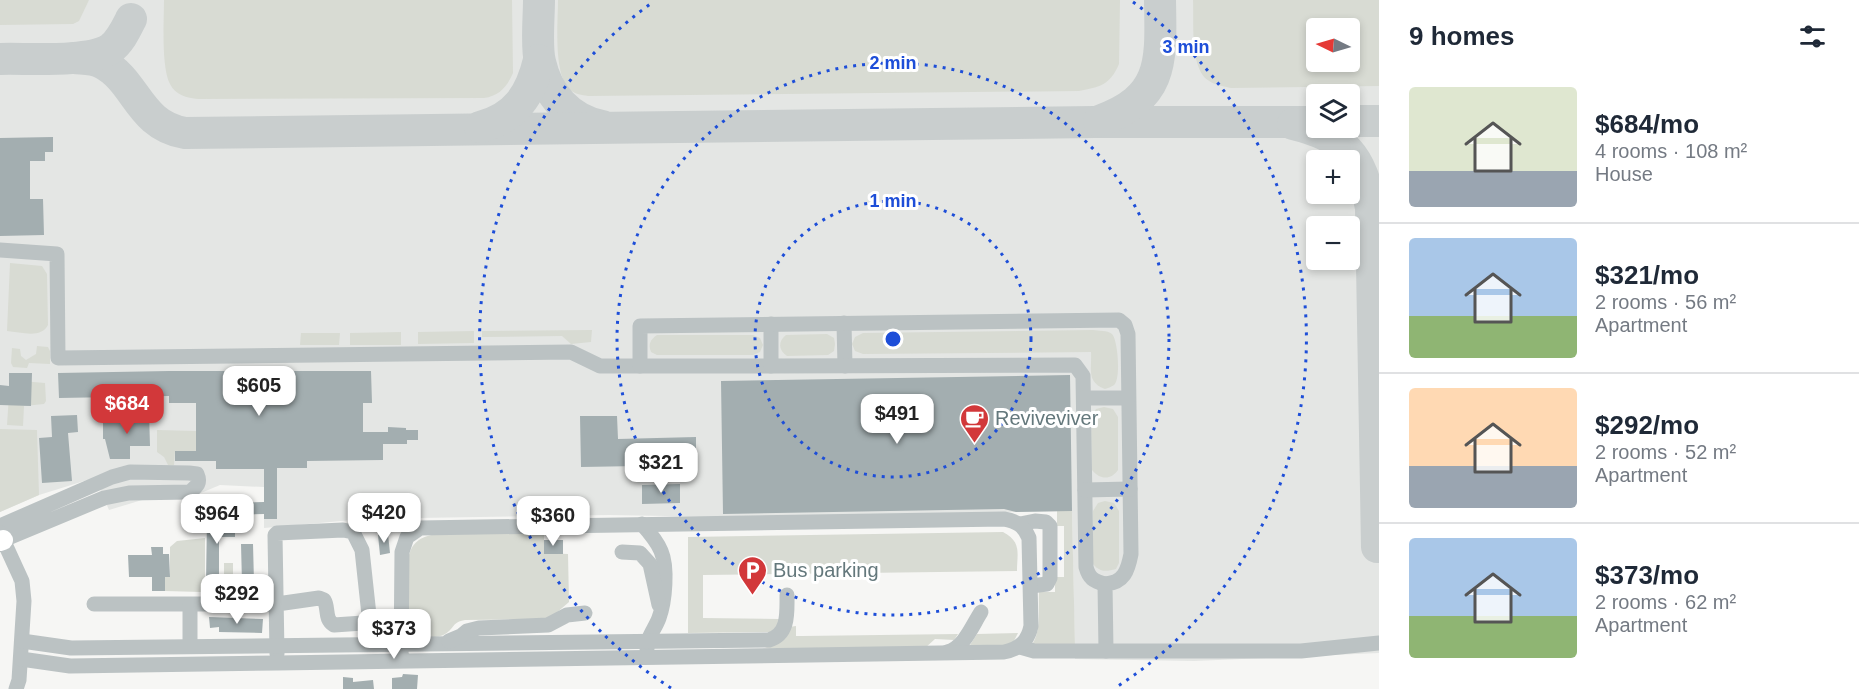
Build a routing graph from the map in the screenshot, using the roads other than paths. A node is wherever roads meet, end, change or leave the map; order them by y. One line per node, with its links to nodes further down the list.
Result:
1 (0, 250): 4 (street)
2 (844, 323): 3 (street); 6 (street); 8 (street)
3 (771, 324): 4 (street); 5 (street)
4 (640, 366): 5 (street)
5 (771, 366): 6 (street)
6 (845, 366): 7 (street)
7 (1084, 398): 8 (street); 11 (street)
8 (1128, 398): 10 (street)
9 (152, 473): 12 (street); 13 (street); 13 (street); 16 (street)
10 (1130, 489): 11 (street); 18 (street)
11 (1085, 490): 18 (street)
12 (135, 493): 13 (street); 16 (street)
13 (171, 493)
14 (642, 524): 15 (street); 26 (street); 31 (street)
15 (1020, 524): 19 (street); 19 (street)
16 (1, 535): 28 (street)
17 (622, 552): 26 (street)
18 (1106, 584): 35 (street)
19 (1031, 586): 34 (street)
20 (787, 595): 27 (street)
21 (94, 604): 23 (street)
22 (277, 604): 22 (street); 23 (street); 32 (street)
23 (190, 605): 33 (street)
24 (981, 612): 36 (street)
25 (585, 613): 29 (street)
26 (661, 614): 27 (street)
27 (647, 640): 29 (street); 37 (street)
28 (22, 641): 33 (street); 38 (street)
29 (443, 643): 31 (street)
30 (1379, 643): 35 (street)
31 (401, 644): 32 (street); 39 (street)
32 (277, 645): 33 (street); 40 (street)
33 (190, 646)
34 (1020, 647): 35 (street); 36 (street)
35 (1106, 651)
36 (944, 653): 37 (street)
37 (647, 658): 39 (street)
38 (21, 659): 40 (street); 41 (street)
39 (401, 661): 40 (street)
40 (277, 663)
41 (16, 689)

